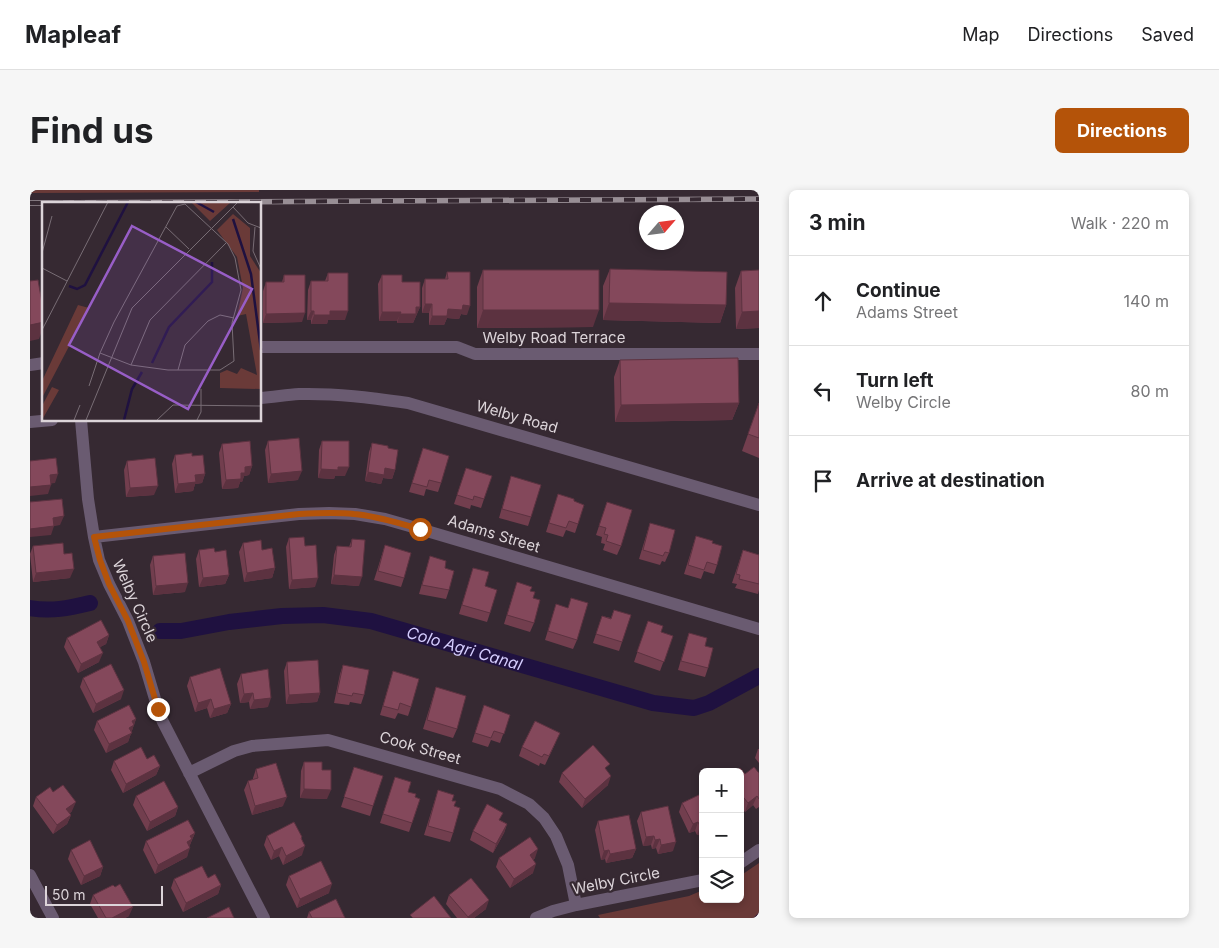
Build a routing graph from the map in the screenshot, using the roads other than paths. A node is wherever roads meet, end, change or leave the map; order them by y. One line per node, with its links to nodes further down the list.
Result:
1 (261, 347): 2 (street, Welby Road Terrace)
2 (759, 354)
3 (261, 398): 5 (street, Welby Road)
4 (81, 421): 6 (street, Welby Circle)
5 (759, 505)
6 (94, 537): 7 (street, Adams Street); 8 (street, Welby Circle)
7 (759, 630)
8 (189, 774): 13 (street, Cook Street); 15 (street, Welby Circle)
9 (759, 850): 10 (street)
10 (744, 860)
11 (30, 875): 14 (street)
12 (699, 881): 13 (street, Welby Circle)
13 (576, 905): 16 (street, Welby Circle)
14 (53, 918)
15 (264, 918)
16 (536, 918)

